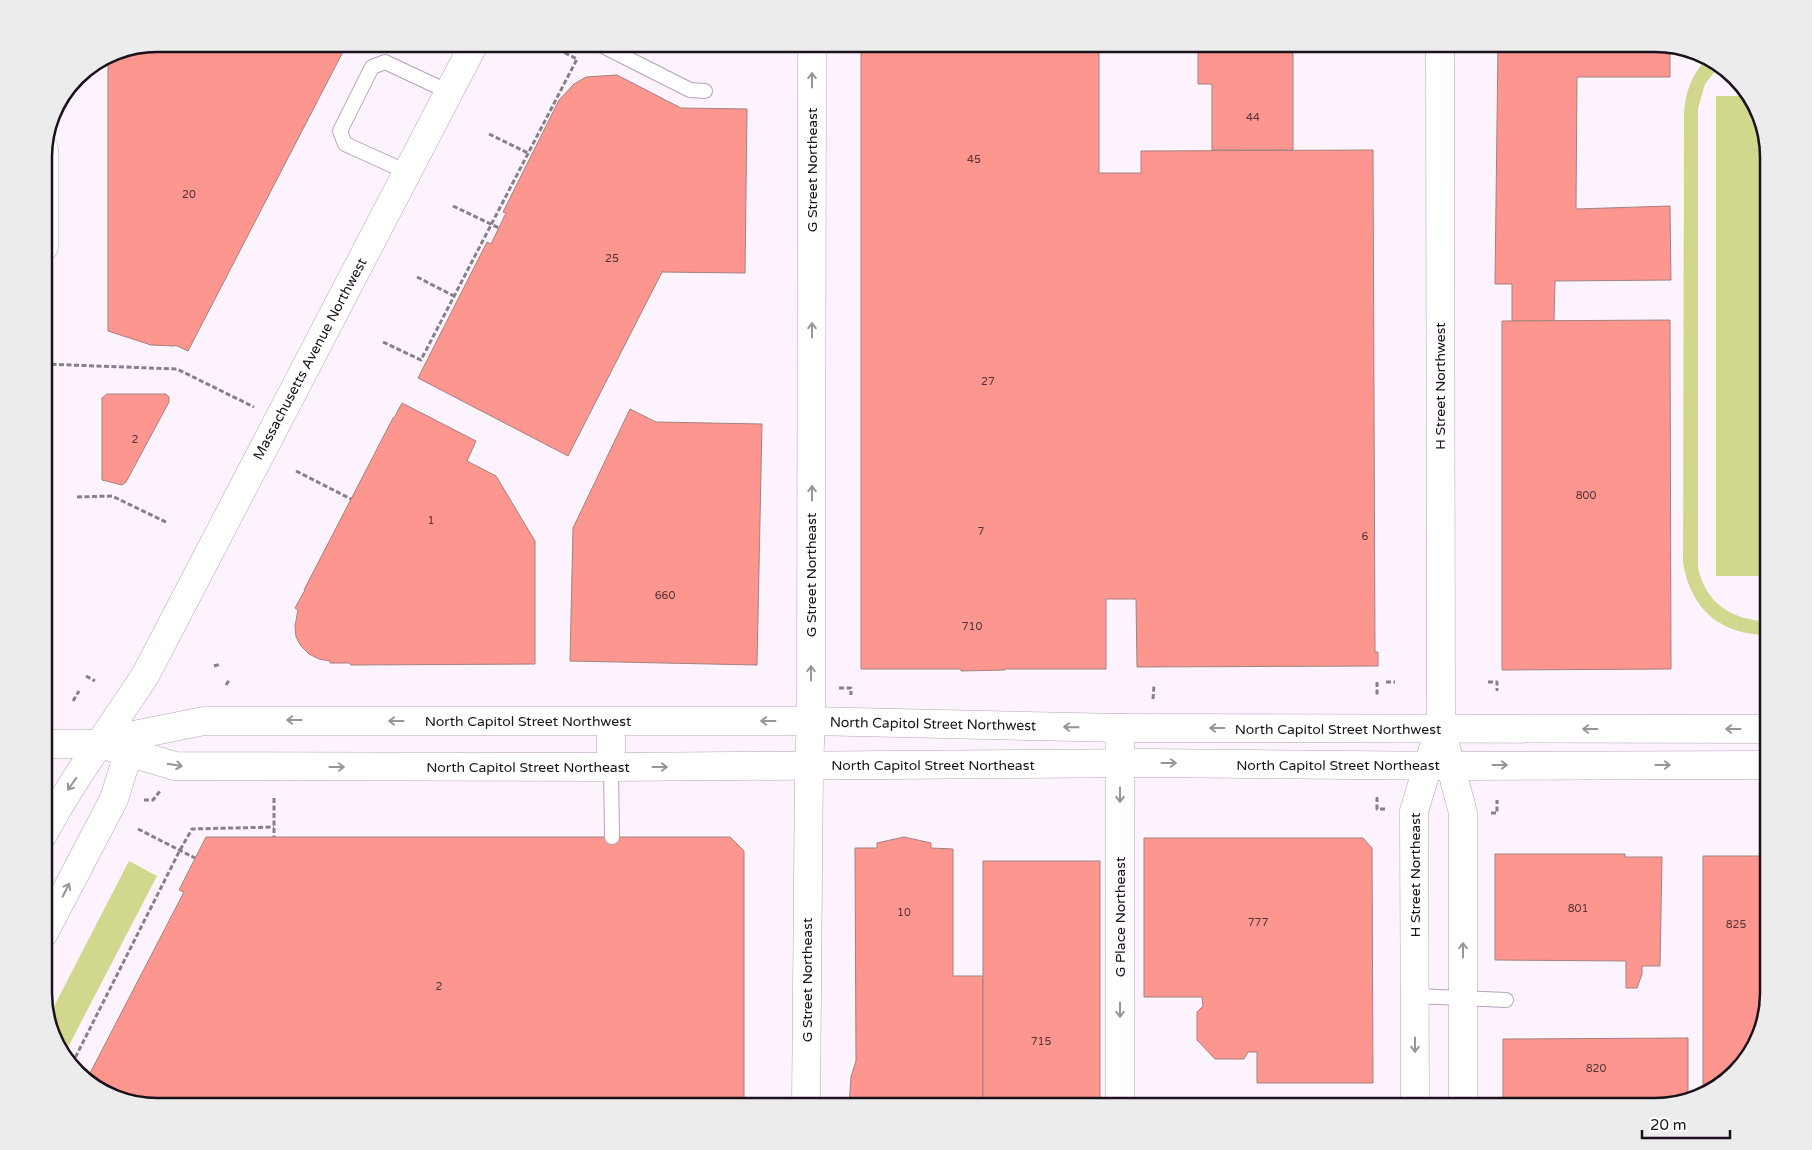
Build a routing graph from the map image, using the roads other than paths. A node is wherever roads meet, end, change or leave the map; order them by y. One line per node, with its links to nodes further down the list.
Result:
1 (470, 52): 6 (main road, Massachusetts Avenue Northwest)
2 (615, 52): 5 (lane)
3 (812, 52): 10 (main road, G Street Northeast, one-way to 3)
4 (1440, 52): 12 (main road, H Street Northwest)
5 (705, 91)
6 (449, 92): 7 (main road, Massachusetts Avenue Northwest); 7 (lane)
7 (407, 172): 8 (main road, Massachusetts Avenue Northwest)
8 (146, 674): 16 (main road, Massachusetts Avenue Northwest); 17 (main road, Massachusetts Avenue Northwest)
9 (611, 722): 10 (main road, North Capitol Street Northwest, one-way to 9); 17 (main road, North Capitol Street Northwest, one-way to 17); 23 (main road)
10 (811, 722): 11 (main road, North Capitol Street Northwest, one-way to 10); 22 (main road, G Street Northeast)
11 (1120, 728): 12 (main road, North Capitol Street Northwest, one-way to 11); 18 (main road, G Place Northeast)
12 (1440, 729): 13 (main road, North Capitol Street Northwest, one-way to 12); 19 (main road, H Street Northeast)
13 (1697, 729): 14 (main road, North Capitol Street Northwest, one-way to 13); 20 (main road)
14 (1760, 729)
15 (53, 744): 16 (main road, North Capitol Street Northeast)
16 (100, 744): 17 (main road, North Capitol Street Northeast); 24 (main road, Massachusetts Avenue Northwest, one-way to 24)
17 (131, 744): 23 (main road, North Capitol Street Northeast, one-way to 23); 26 (main road, Massachusetts Avenue Northwest, one-way to 17)
18 (1120, 764): 19 (main road, North Capitol Street Northeast, one-way to 19); 22 (main road, North Capitol Street Northeast); 31 (main road, G Place Northeast, one-way to 31)
19 (1440, 765): 20 (main road, North Capitol Street Northeast, one-way to 20); 27 (main road, H Street Northeast); 28 (main road, one-way to 19)
20 (1697, 765): 21 (main road, North Capitol Street Northeast)
21 (1760, 765)
22 (809, 766): 23 (main road, North Capitol Street Northeast, one-way to 22); 30 (main road, G Street Northeast)
23 (611, 768): 25 (lane)
24 (53, 816)
25 (612, 837)
26 (53, 916)
27 (1415, 996): 28 (lane); 32 (main road, H Street Northeast, one-way to 32)
28 (1463, 998): 29 (lane); 33 (main road)
29 (1506, 1000)
30 (806, 1098)
31 (1120, 1098)
32 (1415, 1098)
33 (1463, 1098)

